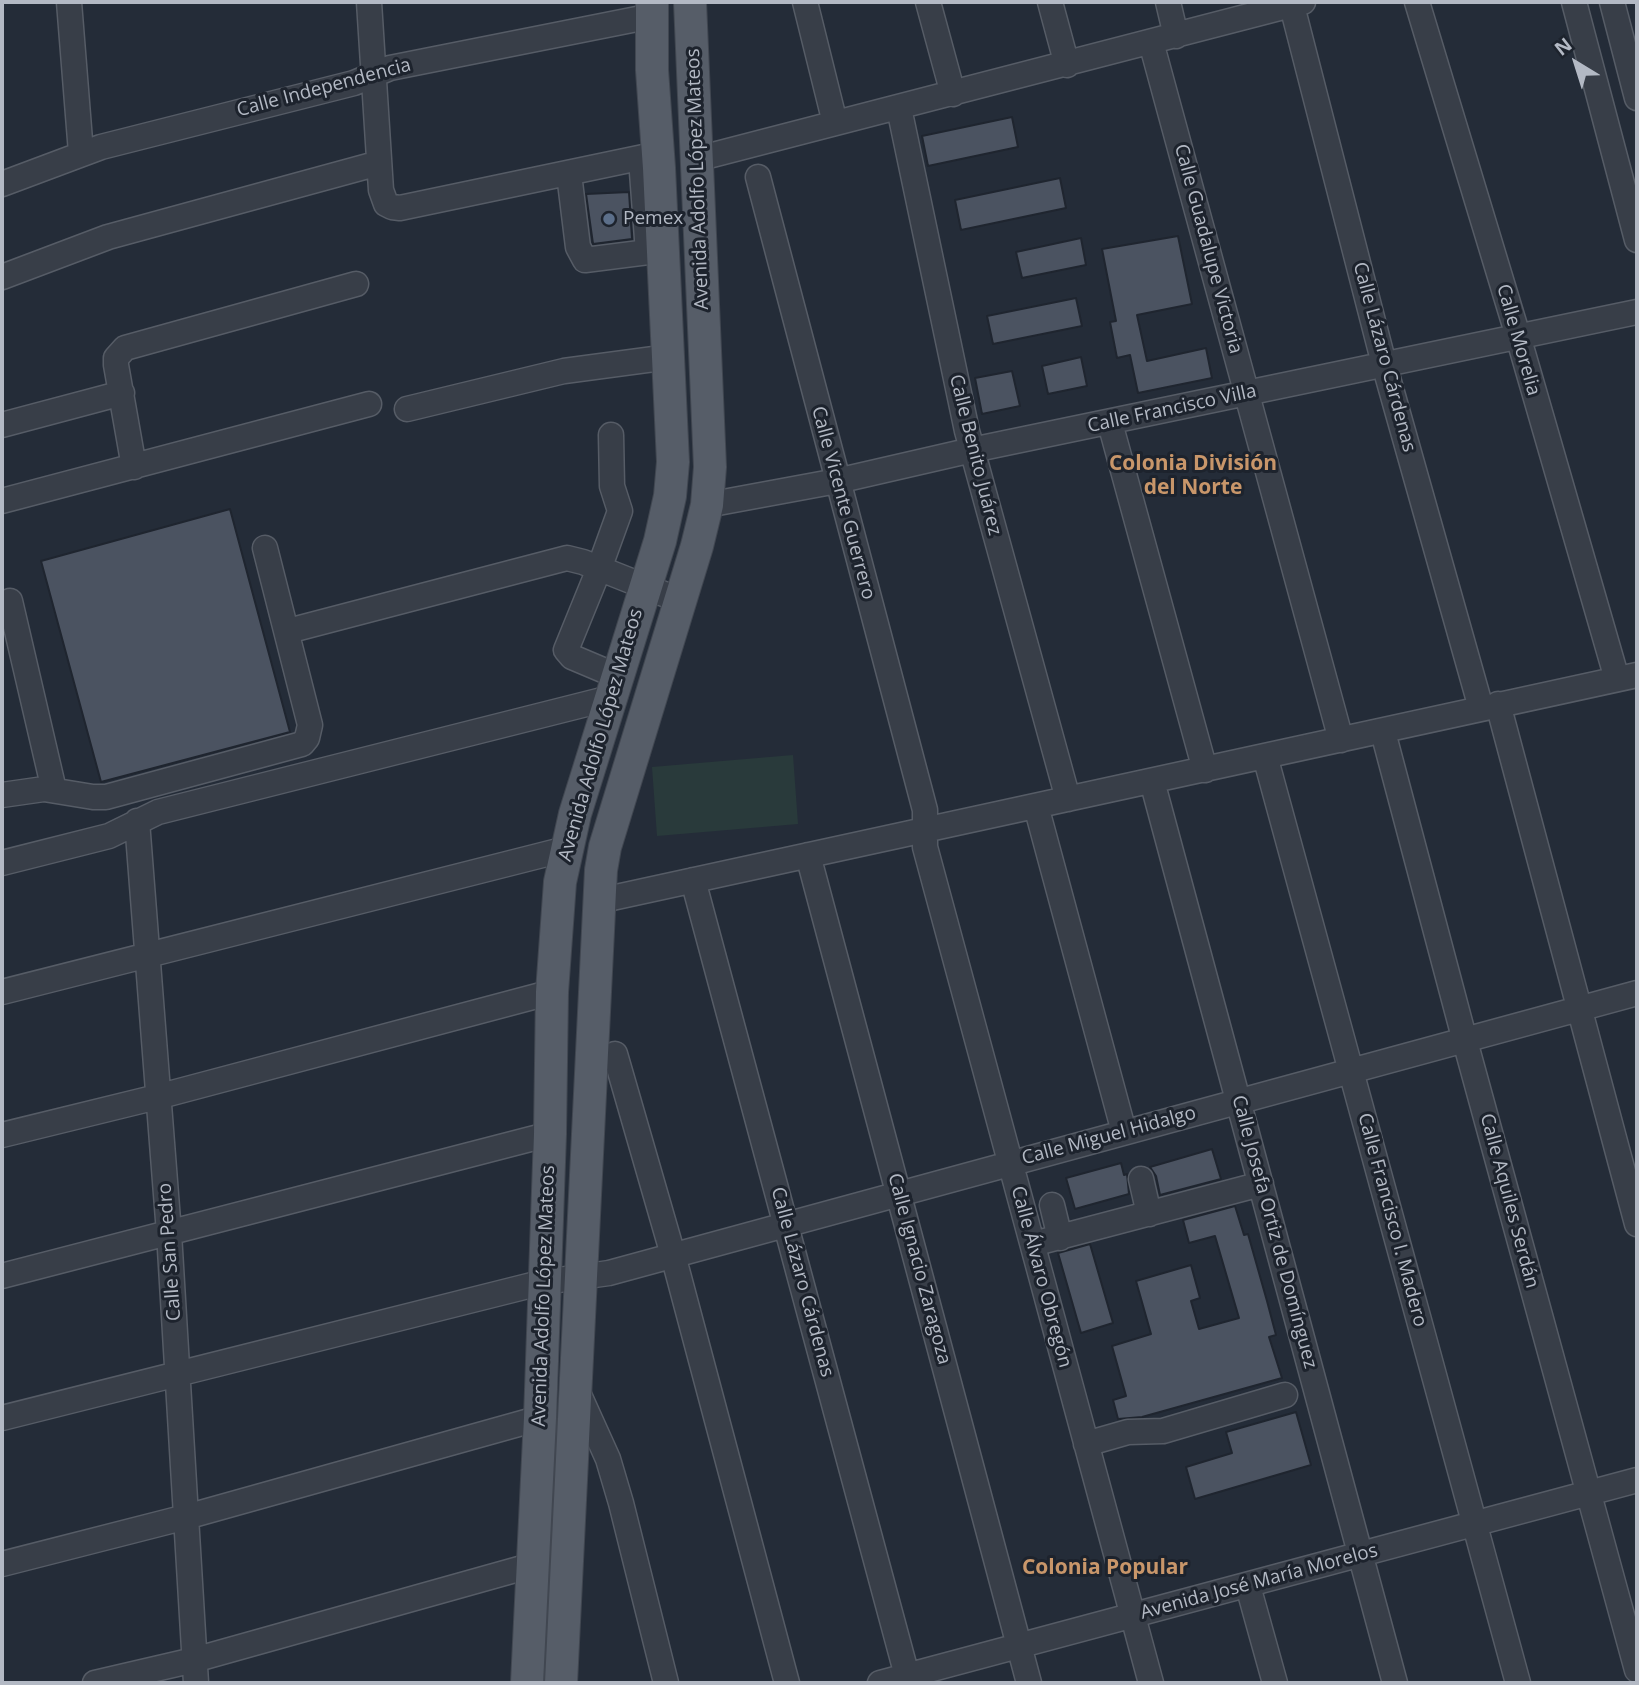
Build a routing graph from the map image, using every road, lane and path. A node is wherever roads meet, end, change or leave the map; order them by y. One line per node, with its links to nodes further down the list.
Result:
1 (69, 2): 23 (street)
2 (369, 2): 18 (street)
3 (690, 2): 16 (main road, Avenida Adolfo López Mateos)
4 (805, 2): 22 (street)
5 (928, 2): 19 (street)
6 (1050, 2): 15 (street)
7 (1168, 2): 13 (street)
8 (1417, 2): 35 (street, Calle Morelia)
9 (1574, 2): 30 (street)
10 (1612, 2): 20 (street)
11 (1295, 3): 13 (street); 37 (street, Calle Lázaro Cárdenas)
12 (652, 9): 17 (main road, Avenida Adolfo López Mateos); 18 (street, Calle Independencia)
13 (1176, 36): 14 (street)
14 (1152, 43): 15 (street); 39 (street, Calle Guadalupe Victoria)
15 (1067, 65): 19 (street)
16 (694, 66): 17 (main road); 24 (main road, Avenida Adolfo López Mateos)
17 (652, 70): 26 (main road, Avenida Adolfo López Mateos)
18 (373, 75): 23 (street, Calle Independencia); 25 (street)
19 (953, 94): 21 (street)
20 (1637, 98)
21 (899, 108): 22 (street); 45 (street, Calle Benito Juárez)
22 (835, 123): 24 (street)
23 (81, 153): 29 (street, Calle Independencia)
24 (697, 159): 49 (main road, Avenida Adolfo López Mateos)
25 (379, 163): 28 (street); 32 (street)
26 (650, 163): 28 (street); 31 (main road, Avenida Adolfo López Mateos)
27 (758, 177): 47 (street, Calle Vicente Guerrero)
28 (570, 180): 31 (street)
29 (2, 184)
30 (1637, 240)
31 (656, 251): 36 (main road, Avenida Adolfo López Mateos)
32 (2, 277)
33 (356, 284): 38 (street)
34 (1637, 312): 35 (street, Calle Francisco Villa)
35 (1518, 336): 37 (street, Calle Francisco Villa); 56 (street, Calle Morelia)
36 (669, 357): 41 (street); 52 (main road, Avenida Adolfo López Mateos)
37 (1384, 364): 39 (street, Calle Francisco Villa); 58 (street, Calle Lázaro Cárdenas)
38 (122, 393): 43 (street); 46 (street)
39 (1247, 393): 42 (street, Calle Francisco Villa); 60 (street, Calle Guadalupe Victoria)
40 (369, 404): 46 (street)
41 (407, 409)
42 (1110, 423): 45 (street, Calle Francisco Villa); 62 (street)
43 (2, 425)
44 (611, 435): 51 (street)
45 (972, 450): 47 (street, Calle Francisco Villa); 66 (street, Calle Benito Juárez)
46 (134, 467): 48 (street)
47 (837, 481): 49 (street, Calle Francisco Villa); 69 (street, Calle Vicente Guerrero)
48 (2, 501)
49 (707, 505): 53 (main road, Avenida Adolfo López Mateos)
50 (265, 548): 55 (street)
51 (599, 569): 52 (street); 55 (street); 57 (street)
52 (645, 586): 53 (street); 57 (main road, Avenida Adolfo López Mateos)
53 (679, 600): 74 (main road, Avenida Adolfo López Mateos)
54 (10, 601): 64 (street)
55 (288, 631): 64 (street)
56 (1627, 677): 58 (street)
57 (613, 687): 68 (street); 70 (main road, Avenida Adolfo López Mateos)
58 (1490, 706): 59 (street); 79 (street, Calle Lázaro Cárdenas)
59 (1383, 732): 60 (street); 80 (street, Calle Aquiles Serdán)
60 (1341, 740): 61 (street)
61 (1265, 756): 62 (street); 82 (street, Calle Francisco I. Madero)
62 (1205, 770): 63 (street)
63 (1152, 781): 66 (street); 84 (street, Calle Josefa Ortiz de Domínguez)
64 (54, 790): 65 (street)
65 (2, 795)
66 (1068, 799): 67 (street)
67 (1036, 806): 69 (street); 85 (street)
68 (137, 821): 72 (street); 75 (street, Calle San Pedro)
69 (925, 829): 71 (street); 88 (street, Calle Álvaro Obregón)
70 (566, 849): 75 (street); 77 (main road, Avenida Adolfo López Mateos)
71 (808, 855): 73 (street); 91 (street, Calle Ignacio Zaragoza)
72 (2, 863)
73 (693, 880): 74 (street); 94 (street, Calle Lázaro Cárdenas)
74 (598, 901): 101 (main road, Avenida Adolfo López Mateos)
75 (149, 957): 76 (street); 83 (street, Calle San Pedro)
76 (2, 992)
77 (552, 992): 83 (street); 86 (main road, Avenida Adolfo López Mateos)
78 (1637, 993): 79 (street, Calle Miguel Hidalgo)
79 (1579, 1010): 80 (street, Calle Miguel Hidalgo); 95 (street, Calle Lázaro Cárdenas)
80 (1465, 1041): 82 (street, Calle Miguel Hidalgo); 110 (street, Calle Aquiles Serdán)
81 (615, 1054): 99 (street)
82 (1352, 1072): 84 (street, Calle Miguel Hidalgo); 112 (street, Calle Francisco I. Madero)
83 (157, 1097): 87 (street); 96 (street, Calle San Pedro)
84 (1238, 1101): 85 (street, Calle Miguel Hidalgo); 90 (street, Calle Josefa Ortiz de Domínguez)
85 (1124, 1132): 88 (street, Calle Miguel Hidalgo)
86 (550, 1134): 96 (street); 102 (main road, Avenida Adolfo López Mateos)
87 (2, 1135)
88 (1011, 1163): 91 (street, Calle Miguel Hidalgo); 98 (street, Calle Álvaro Obregón)
89 (1141, 1179): 93 (street)
90 (1261, 1184): 93 (street); 113 (street, Calle Josefa Ortiz de Domínguez)
91 (900, 1192): 94 (street, Calle Miguel Hidalgo); 118 (street, Calle Ignacio Zaragoza)
92 (1052, 1205): 97 (street)
93 (1149, 1213): 97 (street)
94 (787, 1224): 99 (street, Calle Miguel Hidalgo); 121 (street, Calle Lázaro Cárdenas)
95 (1637, 1224)
96 (169, 1233): 100 (street); 103 (street, Calle San Pedro)
97 (1060, 1238): 98 (street)
98 (1033, 1244): 108 (street, Calle Álvaro Obregón)
99 (673, 1255): 101 (street, Calle Miguel Hidalgo); 126 (street)
100 (2, 1276)
101 (581, 1278): 102 (street, Calle Miguel Hidalgo); 104 (main road, Avenida Adolfo López Mateos)
102 (544, 1282): 103 (street, Calle Miguel Hidalgo); 107 (main road, Avenida Adolfo López Mateos)
103 (178, 1374): 106 (street, Calle Miguel Hidalgo); 111 (street, Calle San Pedro)
104 (575, 1385): 124 (main road, Avenida Adolfo López Mateos); 125 (street)
105 (1285, 1395): 108 (street)
106 (2, 1418)
107 (540, 1419): 111 (street); 115 (main road, Avenida Adolfo López Mateos)
108 (1086, 1444): 117 (street, Calle Álvaro Obregón)
109 (1637, 1480): 110 (street, Avenida José María Morelos)
110 (1590, 1493): 112 (street, Avenida José María Morelos); 119 (street, Calle Aquiles Serdán)
111 (186, 1517): 114 (street); 120 (street, Calle San Pedro)
112 (1475, 1525): 113 (street, Avenida José María Morelos); 132 (street, Calle Francisco I. Madero)
113 (1361, 1555): 116 (street, Avenida José María Morelos); 131 (street, Calle Josefa Ortiz de Domínguez)
114 (2, 1564)
115 (533, 1565): 120 (street); 123 (main road, Avenida Adolfo López Mateos)
116 (1248, 1586): 117 (street, Avenida José María Morelos); 130 (street)
117 (1133, 1615): 118 (street, Avenida José María Morelos); 129 (street, Calle Álvaro Obregón)
118 (1018, 1646): 121 (street, Avenida José María Morelos); 128 (street, Calle Ignacio Zaragoza)
119 (1637, 1670)
120 (195, 1672): 122 (street)
121 (908, 1680): 127 (street, Avenida José María Morelos)
122 (95, 1683)
123 (527, 1683)
124 (561, 1683)
125 (666, 1683)
126 (786, 1683)
127 (880, 1683)
128 (1029, 1683)
129 (1151, 1683)
130 (1275, 1683)
131 (1395, 1683)
132 (1518, 1683)

